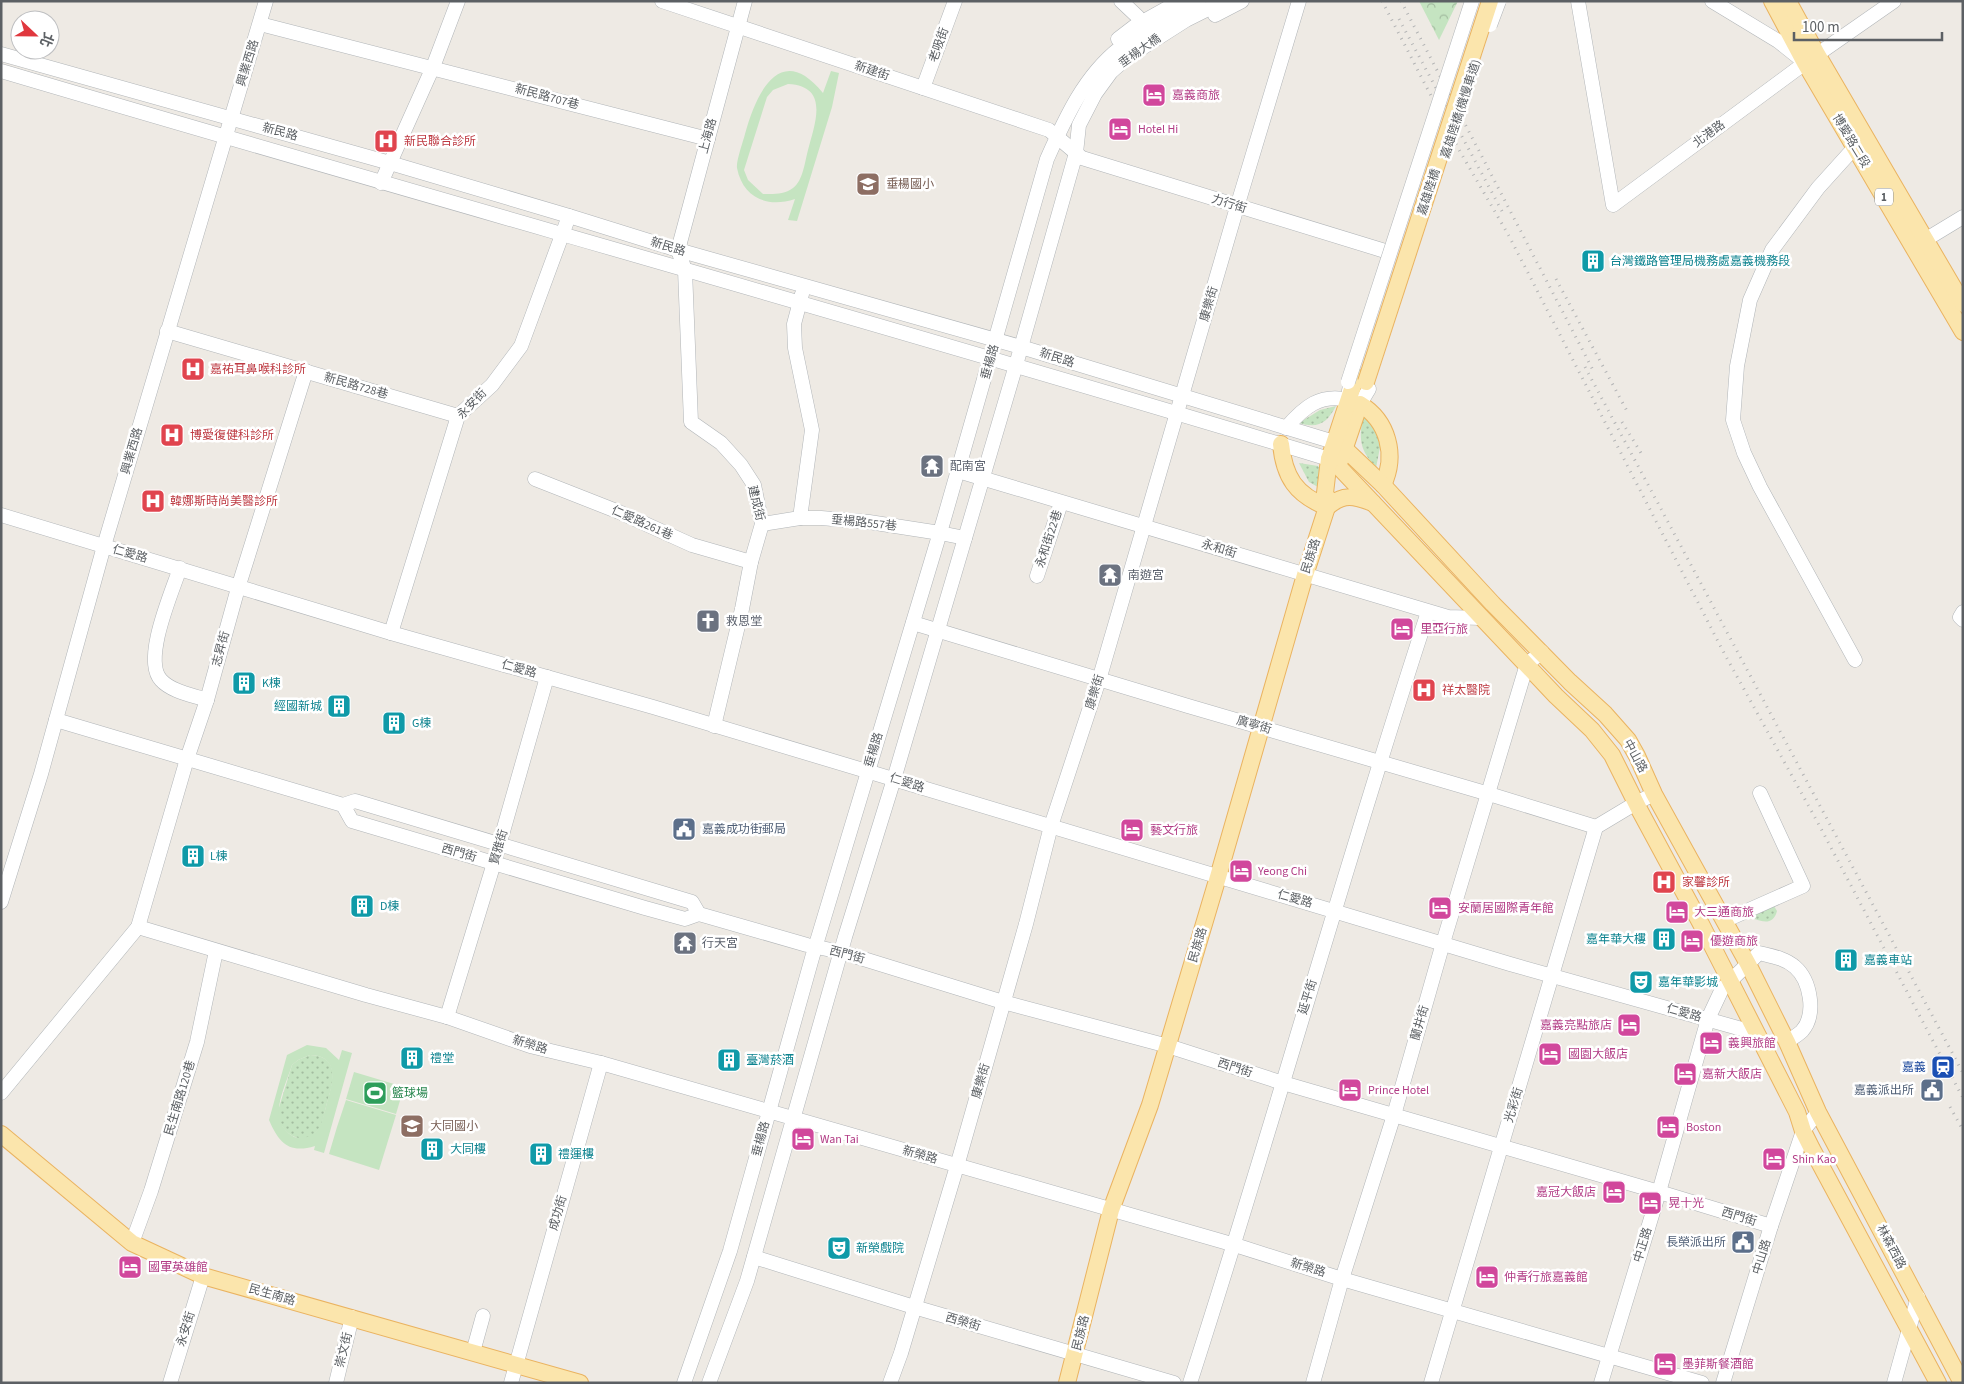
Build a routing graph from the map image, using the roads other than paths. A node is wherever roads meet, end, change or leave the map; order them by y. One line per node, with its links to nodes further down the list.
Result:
1 (266, 1): 22 (street, 興業西路)
2 (458, 1): 26 (street)
3 (662, 1): 23 (street, 新建街)
4 (746, 1): 23 (street, 上海路)
5 (955, 1): 28 (street, 老吸街)
6 (1121, 1): 21 (street)
7 (1180, 1): 29 (street)
8 (1199, 1): 29 (street, 垂楊大橋)
9 (1224, 1): 31 (street, 垂楊大橋)
10 (1242, 1): 31 (street)
11 (1299, 1): 39 (street, 康樂街)
12 (1472, 1): 57 (street, 嘉雄陸橋(機慢車道), bridge)
13 (1480, 1): 57 (main road, 嘉雄陸橋)
14 (1490, 1): 57 (main road, 嘉雄陸橋, bridge)
15 (1499, 1): 57 (street, 嘉雄陸橋(機慢車道), bridge)
16 (1578, 1): 25 (street, 北港路)
17 (1712, 1): 25 (street)
18 (1772, 1): 25 (main road, 博愛路二段 / 1)
19 (1788, 1): 25 (main road, 博愛路二段 / 1)
20 (1894, 1): 25 (street, 北港路)
21 (1138, 17)
22 (260, 24): 26 (street, 新民路707巷); 30 (street, 興業西路)
23 (738, 26): 28 (street, 新建街); 34 (street, 上海路)
24 (1, 54): 30 (street, 新民路)
25 (1811, 58): 35 (main road, 博愛路二段 / 1); 43 (main road, 博愛路二段 / 1)
26 (433, 68): 34 (street, 新民路707巷); 37 (street)
27 (1, 71): 32 (street, 新民路)
28 (924, 88): 33 (street, 新建街)
29 (1063, 118): 33 (street, 垂楊路)
30 (231, 119): 32 (street, 興業西路); 37 (street, 新民路)
31 (1082, 126): 36 (street, 垂楊路)
32 (226, 137): 38 (street, 新民路); 50 (street, 興業西路)
33 (1057, 137): 36 (street, 新建街); 52 (street, 垂楊路)
34 (708, 139): 44 (street, 上海路)
35 (1855, 147): 51 (main road, 博愛路二段 / 1); 93 (street)
36 (1076, 153): 39 (street, 力行街); 53 (street, 垂楊路)
37 (390, 162): 38 (street); 40 (street, 新民路)
38 (381, 183): 42 (street, 新民路)
39 (1237, 206): 45 (street, 力行街); 58 (street, 康樂街)
40 (569, 216): 42 (street, 永安街); 44 (street, 新民路)
41 (1963, 217): 43 (street)
42 (563, 234): 46 (street, 新民路); 61 (street, 永安街)
43 (1925, 240): 49 (main road, 博愛路二段 / 1)
44 (678, 250): 46 (street); 47 (street, 新民路)
45 (1384, 251)
46 (685, 270): 48 (street, 新民路); 74 (street, 建成街)
47 (805, 286): 48 (street); 52 (street, 新民路)
48 (799, 302): 54 (street, 新民路); 73 (street)
49 (1963, 304)
50 (167, 330): 56 (street, 新民路728巷); 78 (street, 興業西路)
51 (1963, 332)
52 (996, 340): 53 (street, 新民路); 54 (street, 垂楊路)
53 (1021, 347): 55 (street, 垂楊路); 58 (street, 新民路)
54 (990, 358): 55 (street, 新民路); 65 (street, 垂楊路)
55 (1016, 365): 60 (street, 新民路); 67 (street, 垂楊路)
56 (306, 371): 61 (street, 新民路728巷); 83 (street, 志昇街)
57 (1360, 383): 59 (main road, 民族路)
58 (1182, 398): 60 (street, 康樂街); 62 (street, 新民路)
59 (1355, 402): 62 (street); 63 (main road, 民族路); 68 (main road)
60 (1177, 413): 62 (street, 新民路); 75 (street, 康樂街)
61 (458, 416): 91 (street, 永安街)
62 (1283, 436): 63 (street, 新民路); 64 (street, 新民路); 71 (main road)
63 (1339, 446): 64 (main road, 民族路); 68 (main road, 中山路)
64 (1334, 463): 70 (main road, 中山路); 71 (main road, 民族路)
65 (958, 471): 67 (street, 永和街); 76 (street, 垂楊路)
66 (535, 479): 79 (street, 仁愛路261巷)
67 (982, 479): 69 (street, 永和街); 77 (street, 垂楊路)
68 (1383, 485): 84 (main road, 中山路)
69 (1061, 503): 75 (street, 永和街); 82 (street, 永和街22巷)
70 (1374, 503): 71 (main road); 87 (main road, 中山路)
71 (1327, 507): 81 (main road, 民族路)
72 (1, 515): 78 (street, 仁愛路)
73 (800, 518): 74 (street, 垂楊路557巷); 76 (street, 垂楊路557巷)
74 (762, 524): 79 (street, 建成街)
75 (1144, 527): 81 (street, 永和街); 96 (street, 康樂街)
76 (940, 533): 77 (street, 垂楊路557巷); 89 (street, 垂楊路)
77 (965, 538): 90 (street, 垂楊路)
78 (104, 546): 80 (street, 仁愛路); 98 (street, 興業西路)
79 (751, 562): 99 (street, 建成街)
80 (180, 568): 83 (street, 仁愛路); 97 (street)
81 (1305, 575): 85 (street, 永和街); 100 (main road, 民族路)
82 (1037, 576)
83 (238, 588): 91 (street, 仁愛路); 97 (street, 志昇街)
84 (1498, 608): 87 (main road); 92 (main road, 中山路)
85 (1428, 612): 87 (street, 永和街); 102 (street, 延平街)
86 (1963, 612): 88 (street)
87 (1481, 618): 94 (main road, 中山路)
88 (1963, 620)
89 (913, 623): 90 (street, 廣寧街); 103 (street, 垂楊路)
90 (938, 630): 96 (street, 廣寧街); 104 (street, 垂楊路)
91 (391, 633): 95 (street, 仁愛路)
92 (1542, 652): 94 (street); 107 (main road, 中山路)
93 (1855, 660)
94 (1527, 664): 106 (street, 蘭井街); 108 (main road, 中山路)
95 (547, 677): 99 (street, 仁愛路); 112 (street, 賢雅街)
96 (1099, 680): 100 (street, 廣寧街); 110 (street, 康樂街)
97 (207, 700): 101 (street, 志昇街)
98 (56, 720): 101 (street, 西門街); 115 (street, 興業西路)
99 (714, 726): 103 (street, 仁愛路)
100 (1260, 727): 102 (street, 廣寧街); 114 (main road, 民族路)
101 (187, 759): 109 (street, 西門街); 119 (street, 志昇街)
102 (1379, 762): 106 (street, 廣寧街); 116 (street, 延平街)
103 (868, 771): 104 (street, 仁愛路); 121 (street, 垂楊路)
104 (894, 779): 110 (street, 仁愛路); 123 (street, 垂楊路)
105 (1760, 793): 118 (street)
106 (1489, 794): 111 (street, 廣寧街); 120 (street, 蘭井街)
107 (1654, 794): 108 (street); 118 (main road, 中山路)
108 (1636, 803): 111 (street); 126 (main road, 中山路)
109 (343, 805): 112 (street, 西門街); 113 (street, 西門街)
110 (1051, 826): 114 (street, 仁愛路); 127 (street, 康樂街)
111 (1596, 827): 125 (street, 光彩街)
112 (500, 844): 113 (street, 賢雅街); 117 (street, 西門街)
113 (494, 863): 117 (street, 西門街); 128 (street, 賢雅街)
114 (1218, 877): 116 (street, 仁愛路); 132 (main road, 民族路)
115 (1, 902)
116 (1334, 910): 120 (street, 仁愛路); 134 (street, 延平街)
117 (699, 914): 121 (street, 西門街)
118 (1724, 921): 124 (main road, 中山路)
119 (138, 927): 122 (street, 新榮路); 135 (street)
120 (1443, 943): 125 (street, 仁愛路); 138 (street, 蘭井街)
121 (815, 947): 123 (street, 西門街); 136 (street, 垂楊路)
122 (216, 951): 128 (street, 新榮路); 147 (street, 民生南路120巷)
123 (841, 952): 127 (street, 西門街); 139 (street, 垂楊路)
124 (1748, 964): 126 (street, 中正路); 131 (main road, 中山路); 131 (street)
125 (1552, 976): 129 (street, 仁愛路); 142 (street, 光彩街)
126 (1730, 981): 129 (street, 中正路); 130 (main road, 中山路)
127 (1003, 1002): 132 (street, 西門街); 143 (street, 康樂街)
128 (447, 1017): 133 (street, 新榮路)
129 (1708, 1019): 130 (street, 仁愛路); 144 (street, 中正路)
130 (1756, 1033): 140 (main road, 中山路)
131 (1787, 1042): 137 (main road, 中山路)
132 (1168, 1046): 134 (street, 西門街); 145 (main road, 民族路)
133 (600, 1063): 136 (street, 新榮路); 161 (street, 成功街)
134 (1283, 1083): 138 (street, 西門街); 148 (street, 延平街)
135 (1, 1093)
136 (768, 1112): 139 (street, 新榮路); 166 (street, 垂楊路)
137 (1818, 1112): 140 (street, 中山路); 152 (main road, 林森西路)
138 (1394, 1115): 142 (street, 西門街); 151 (street, 蘭井街)
139 (794, 1119): 143 (street, 新榮路); 149 (street, 垂楊路)
140 (1803, 1131): 146 (street, 中山路); 157 (main road, 林森西路)
141 (1, 1134): 147 (main road, 民生南路)
142 (1501, 1147): 144 (street, 西門街); 154 (street, 光彩街)
143 (957, 1166): 145 (street, 新榮路); 153 (street, 康樂街)
144 (1659, 1192): 146 (street, 西門街); 160 (street, 中正路)
145 (1111, 1210): 148 (street, 新榮路); 159 (main road, 民族路)
146 (1771, 1226): 176 (street, 中山路)
147 (132, 1242): 150 (main road, 民生南路)
148 (1235, 1245): 151 (street, 新榮路); 171 (street, 延平街)
149 (754, 1257): 153 (street, 西榮街); 167 (street, 垂楊路)
150 (203, 1276): 156 (main road, 民生南路); 162 (street, 永安街)
151 (1342, 1279): 154 (street, 新榮路); 172 (street, 蘭井街)
152 (1918, 1297): 157 (street); 179 (main road, 林森西路)
153 (914, 1307): 159 (street, 西榮街); 168 (street, 康樂街)
154 (1453, 1310): 160 (street, 新榮路); 173 (street, 光彩街)
155 (482, 1316): 158 (street)
156 (352, 1317): 158 (main road, 民生南路); 163 (street, 崇文街)
157 (1909, 1330): 177 (street); 178 (main road, 林森西路)
158 (473, 1352): 161 (main road, 民生南路)
159 (1075, 1355): 169 (main road, 民族路); 170 (street, 西榮街)
160 (1609, 1356): 174 (street, 中正路); 175 (street, 新榮路)
161 (517, 1364): 164 (street, 成功街); 165 (main road, 民生南路)
162 (170, 1383)
163 (336, 1383)
164 (511, 1383)
165 (580, 1383)
166 (684, 1383)
167 (709, 1383)
168 (890, 1383)
169 (1067, 1383)
170 (1174, 1383)
171 (1190, 1383)
172 (1313, 1383)
173 (1431, 1383)
174 (1601, 1383)
175 (1702, 1383)
176 (1723, 1383)
177 (1894, 1383)
178 (1938, 1383)
179 (1962, 1383)

